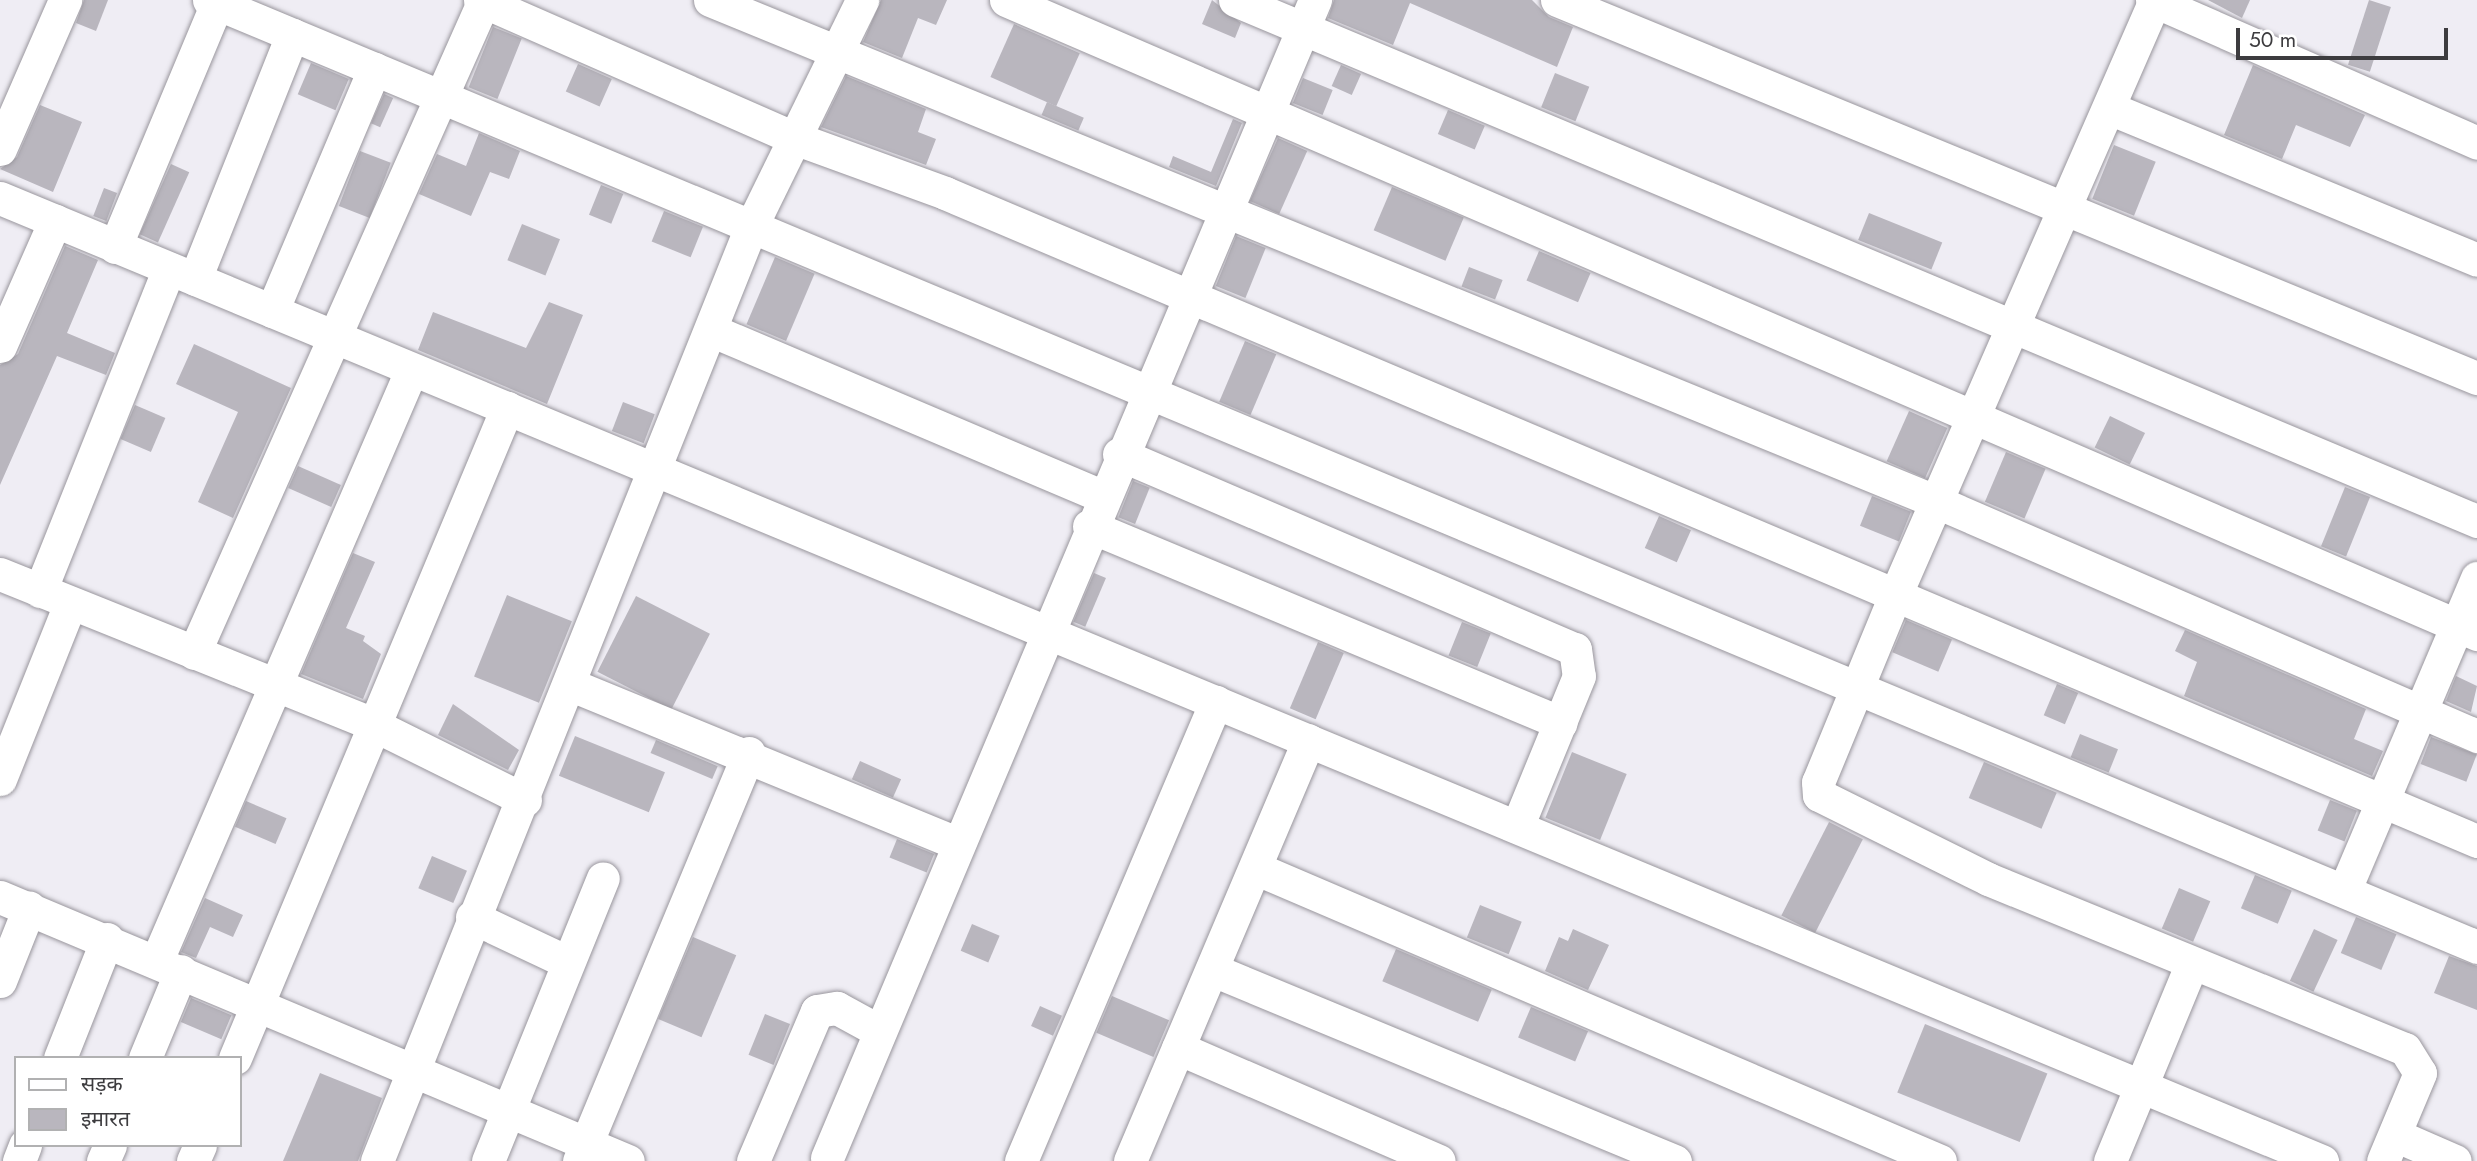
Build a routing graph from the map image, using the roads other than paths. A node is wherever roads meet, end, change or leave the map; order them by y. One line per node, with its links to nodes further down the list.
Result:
1 (65, 0): 19 (street)
2 (710, 0): 12 (street)
3 (862, 0): 12 (street)
4 (1006, 0): 16 (street)
5 (1235, 0): 10 (street)
6 (1558, 0): 22 (street)
7 (2154, 0): 15 (street); 18 (street)
8 (213, 1): 11 (street); 25 (street)
9 (482, 1): 14 (street); 17 (street)
10 (1308, 14): 16 (street); 30 (street)
11 (292, 34): 13 (street); 27 (street)
12 (836, 55): 17 (street); 21 (street)
13 (374, 69): 14 (street); 29 (street)
14 (443, 98): 24 (street); 32 (street)
15 (2109, 108): 22 (street); 26 (street)
16 (1269, 116): 21 (street); 38 (street)
17 (797, 139): 24 (street); 28 (street)
18 (2477, 143)
19 (0, 149)
20 (0, 198): 23 (street)
21 (1230, 208): 28 (street); 41 (street)
22 (2065, 211): 30 (street); 35 (street)
23 (55, 221): 25 (street); 33 (street)
24 (751, 227): 31 (street); 36 (street)
25 (115, 247): 27 (street)
26 (2477, 260)
27 (182, 274): 29 (street); 46 (street)
28 (1190, 298): 36 (street); 47 (street)
29 (272, 311): 32 (street)
30 (2014, 326): 38 (street); 43 (street)
31 (713, 331): 40 (street); 42 (street)
32 (338, 339): 34 (street); 51 (street)
33 (0, 346)
34 (410, 373): 37 (street); 53 (street)
35 (2477, 378)
36 (1149, 393): 39 (street); 54 (street)
37 (507, 408): 40 (street); 57 (street)
38 (1971, 419): 41 (street); 49 (street)
39 (1119, 454): 42 (street); 58 (street)
40 (660, 467): 50 (street); 52 (street)
41 (1937, 502): 47 (street); 56 (street)
42 (1095, 511): 50 (street); 58 (street)
43 (2477, 521)
44 (0, 574): 46 (street)
45 (2477, 578): 49 (street)
46 (40, 591): 48 (street)
47 (1895, 598): 54 (street); 63 (street)
48 (70, 604): 51 (street); 62 (street)
49 (2467, 630): 56 (street)
50 (1045, 632): 55 (street); 67 (street)
51 (194, 653): 53 (street)
52 (569, 684): 61 (street); 64 (street)
53 (273, 685): 57 (street); 76 (street)
54 (1858, 687): 70 (street); 77 (street)
55 (1216, 702): 60 (street); 97 (street)
56 (2420, 712): 59 (street); 63 (street)
57 (370, 723): 64 (street); 80 (street)
58 (1561, 723): 65 (street)
59 (2477, 736)
60 (1309, 740): 65 (street); 68 (street)
61 (749, 753): 67 (street); 90 (street)
62 (0, 779)
63 (2383, 799): 66 (street); 70 (street)
64 (525, 800): 72 (street)
65 (1517, 827): 87 (street)
66 (2477, 841)
67 (957, 843): 81 (street)
68 (1255, 868): 78 (street); 100 (street)
69 (603, 878): 75 (street)
70 (2345, 889): 74 (street)
71 (15, 902): 73 (street); 79 (street)
72 (472, 917): 75 (street); 86 (street)
73 (107, 939): 76 (street); 83 (street)
74 (2477, 947)
75 (567, 962): 88 (street)
76 (169, 965): 80 (street); 84 (street)
77 (2191, 965): 87 (street); 89 (street)
78 (1213, 970): 82 (street); 99 (street)
79 (0, 981)
80 (256, 1005): 85 (street); 86 (street)
81 (879, 1031): 91 (street); 96 (street)
82 (1178, 1048): 92 (street); 98 (street)
83 (61, 1056)
84 (146, 1056)
85 (236, 1056)
86 (416, 1070): 88 (street); 93 (street)
87 (2141, 1086): 101 (street); 102 (street)
88 (509, 1112): 90 (street); 94 (street)
89 (2389, 1148): 103 (street)
90 (583, 1152): 95 (street)
91 (827, 1158)
92 (1140, 1158)
93 (377, 1161)
94 (488, 1161)
95 (628, 1161)
96 (752, 1161)
97 (1021, 1161)
98 (1438, 1161)
99 (1675, 1161)
100 (1940, 1161)
101 (2110, 1161)
102 (2322, 1161)
103 (2455, 1161)

